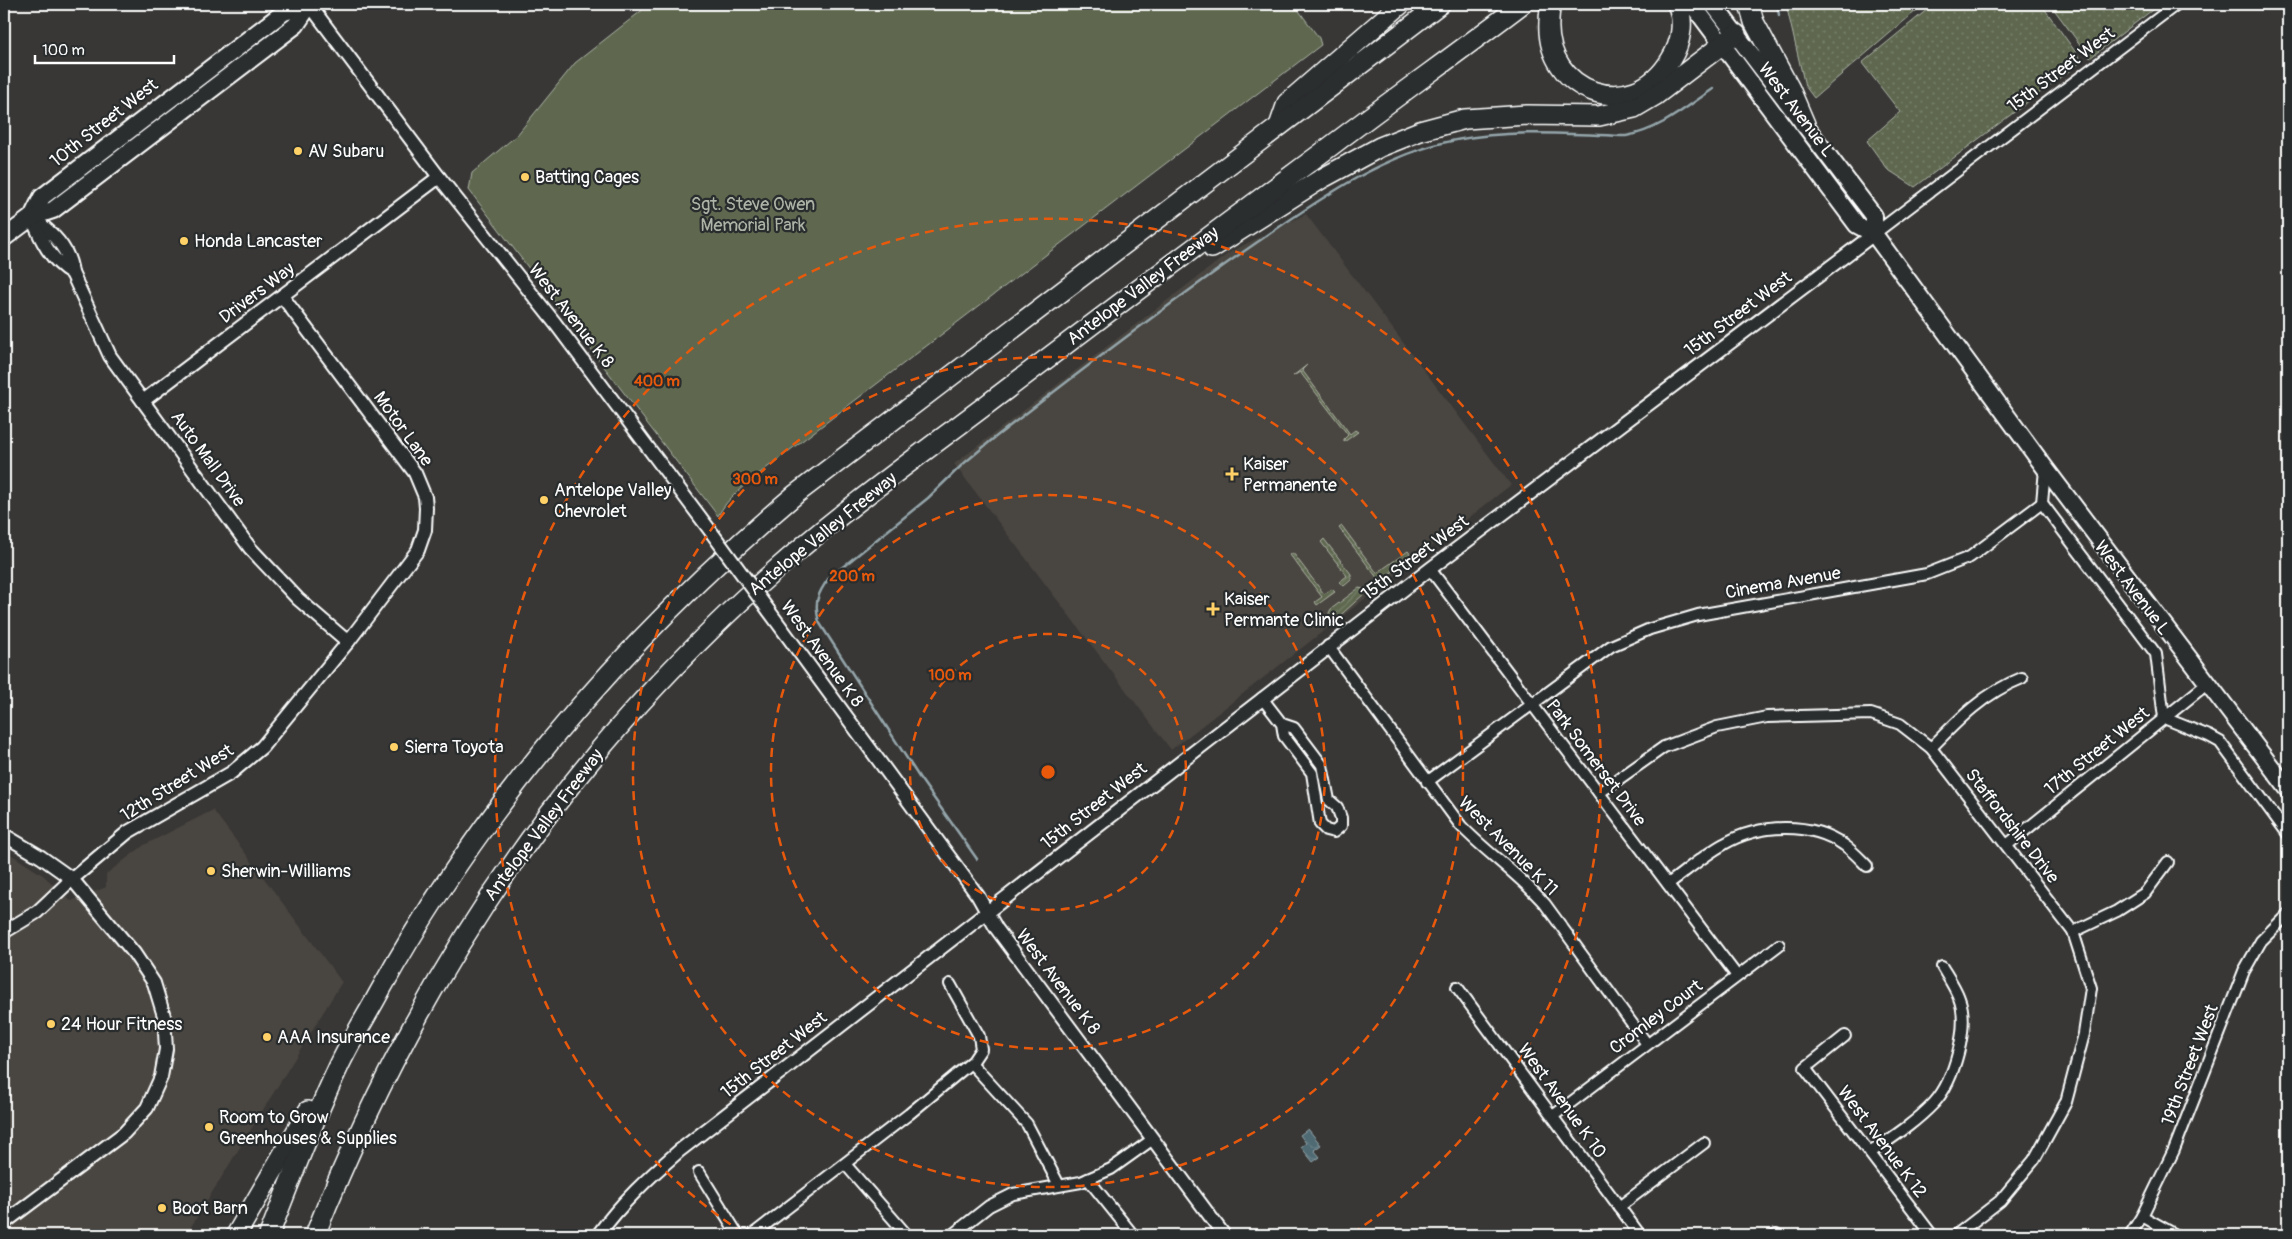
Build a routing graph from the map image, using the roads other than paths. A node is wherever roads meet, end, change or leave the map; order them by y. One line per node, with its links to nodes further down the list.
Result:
1 (310, 4): 11 (main road, 10th Street West); 14 (main road, 10th Street West); 18 (street, West Avenue K 8)
2 (1401, 4): 16 (highway)
3 (1440, 4): 16 (highway)
4 (1522, 4): 22 (highway, Antelope Valley Freeway)
5 (1552, 4): 6 (highway)
6 (1677, 4)
7 (1692, 4): 12 (main road, West Avenue L)
8 (1713, 4): 12 (main road, West Avenue L)
9 (1749, 4): 15 (highway)
10 (2177, 4): 20 (street, 15th Street West)
11 (251, 36): 13 (main road, 10th Street West); 14 (main road)
12 (1729, 40): 15 (main road, West Avenue L); 20 (main road, West Avenue L); 22 (highway)
13 (183, 88): 17 (main road); 19 (main road, 10th Street West)
14 (194, 104): 17 (main road, 10th Street West)
15 (1805, 124): 20 (main road, West Avenue L)
16 (1279, 126): 61 (highway)
17 (123, 158): 19 (main road, 10th Street West)
18 (439, 177): 23 (street, Drivers Way); 49 (street, West Avenue K 8, bridge)
19 (32, 217): 21 (main road, 10th Street West); 24 (street, Auto Mall Drive)
20 (1874, 234): 25 (main road, West Avenue L); 27 (street, 15th Street West)
21 (4, 238)
22 (1142, 286): 75 (highway, Antelope Valley Freeway)
23 (282, 296): 24 (street, Drivers Way); 28 (street, Motor Lane)
24 (143, 401): 28 (street, Auto Mall Drive)
25 (2045, 468): 26 (street); 31 (main road, West Avenue L)
26 (2042, 504): 33 (street, Cinema Avenue); 34 (street, West Avenue L)
27 (1430, 568): 29 (street, 15th Street West); 33 (street, Park Somerset Drive)
28 (348, 642): 47 (street, 12th Street West)
29 (1328, 646): 32 (street, 15th Street West); 37 (street, West Avenue K 11)
30 (2022, 678): 36 (street)
31 (2208, 683): 34 (street, 17th Street West); 38 (main road, West Avenue L)
32 (1262, 698): 35 (street); 49 (street, 15th Street West)
33 (1531, 703): 37 (street, Cinema Avenue); 39 (street, Park Somerset Drive)
34 (2164, 718): 42 (street); 44 (street, 17th Street West)
35 (1282, 724): 40 (street); 41 (street)
36 (1931, 748): 39 (street, Staffordshire Drive); 44 (street, Staffordshire Drive)
37 (1426, 782): 59 (street, West Avenue K 11)
38 (2288, 789)
39 (1599, 793): 48 (street, Park Somerset Drive)
40 (1329, 800): 41 (street); 41 (street)
41 (1316, 805)
42 (2288, 834)
43 (4, 835): 47 (street)
44 (2007, 845): 52 (street, Staffordshire Drive)
45 (2168, 862): 52 (street)
46 (1867, 866): 48 (street)
47 (72, 879): 51 (street, 12th Street West); 72 (street)
48 (1668, 884): 55 (street, Park Somerset Drive)
49 (986, 911): 63 (street, West Avenue K 8); 76 (street, 15th Street West)
50 (2288, 914): 71 (street, 19th Street West)
51 (4, 932)
52 (2073, 932): 85 (street, Staffordshire Drive)
53 (1779, 944): 55 (street, Cromley Court)
54 (1942, 967): 65 (street)
55 (1737, 976): 59 (street, Cromley Court)
56 (950, 984): 60 (street)
57 (1457, 987): 62 (street, West Avenue K 10)
58 (1845, 1036): 65 (street, West Avenue K 12)
59 (1647, 1044): 62 (street, Cromley Court)
60 (971, 1063): 66 (street); 69 (street)
61 (339, 1066): 73 (highway); 74 (highway)
62 (1552, 1116): 70 (street, West Avenue K 10)
63 (1153, 1139): 68 (street); 82 (street, West Avenue K 8)
64 (1704, 1143): 70 (street)
65 (1870, 1152): 84 (street, West Avenue K 12)
66 (845, 1164): 78 (street); 79 (street)
67 (699, 1172): 77 (street)
68 (1088, 1179): 69 (street); 81 (street)
69 (1059, 1185): 80 (street)
70 (1620, 1207): 83 (street, West Avenue K 10)
71 (2142, 1216): 86 (street, 19th Street West); 87 (street)
72 (4, 1223)
73 (236, 1235)
74 (269, 1235)
75 (315, 1235)
76 (598, 1235)
77 (738, 1235)
78 (752, 1235)
79 (907, 1235)
80 (952, 1235)
81 (1132, 1235)
82 (1224, 1235)
83 (1640, 1235)
84 (1932, 1235)
85 (1956, 1235)
86 (2130, 1235)
87 (2176, 1235)

